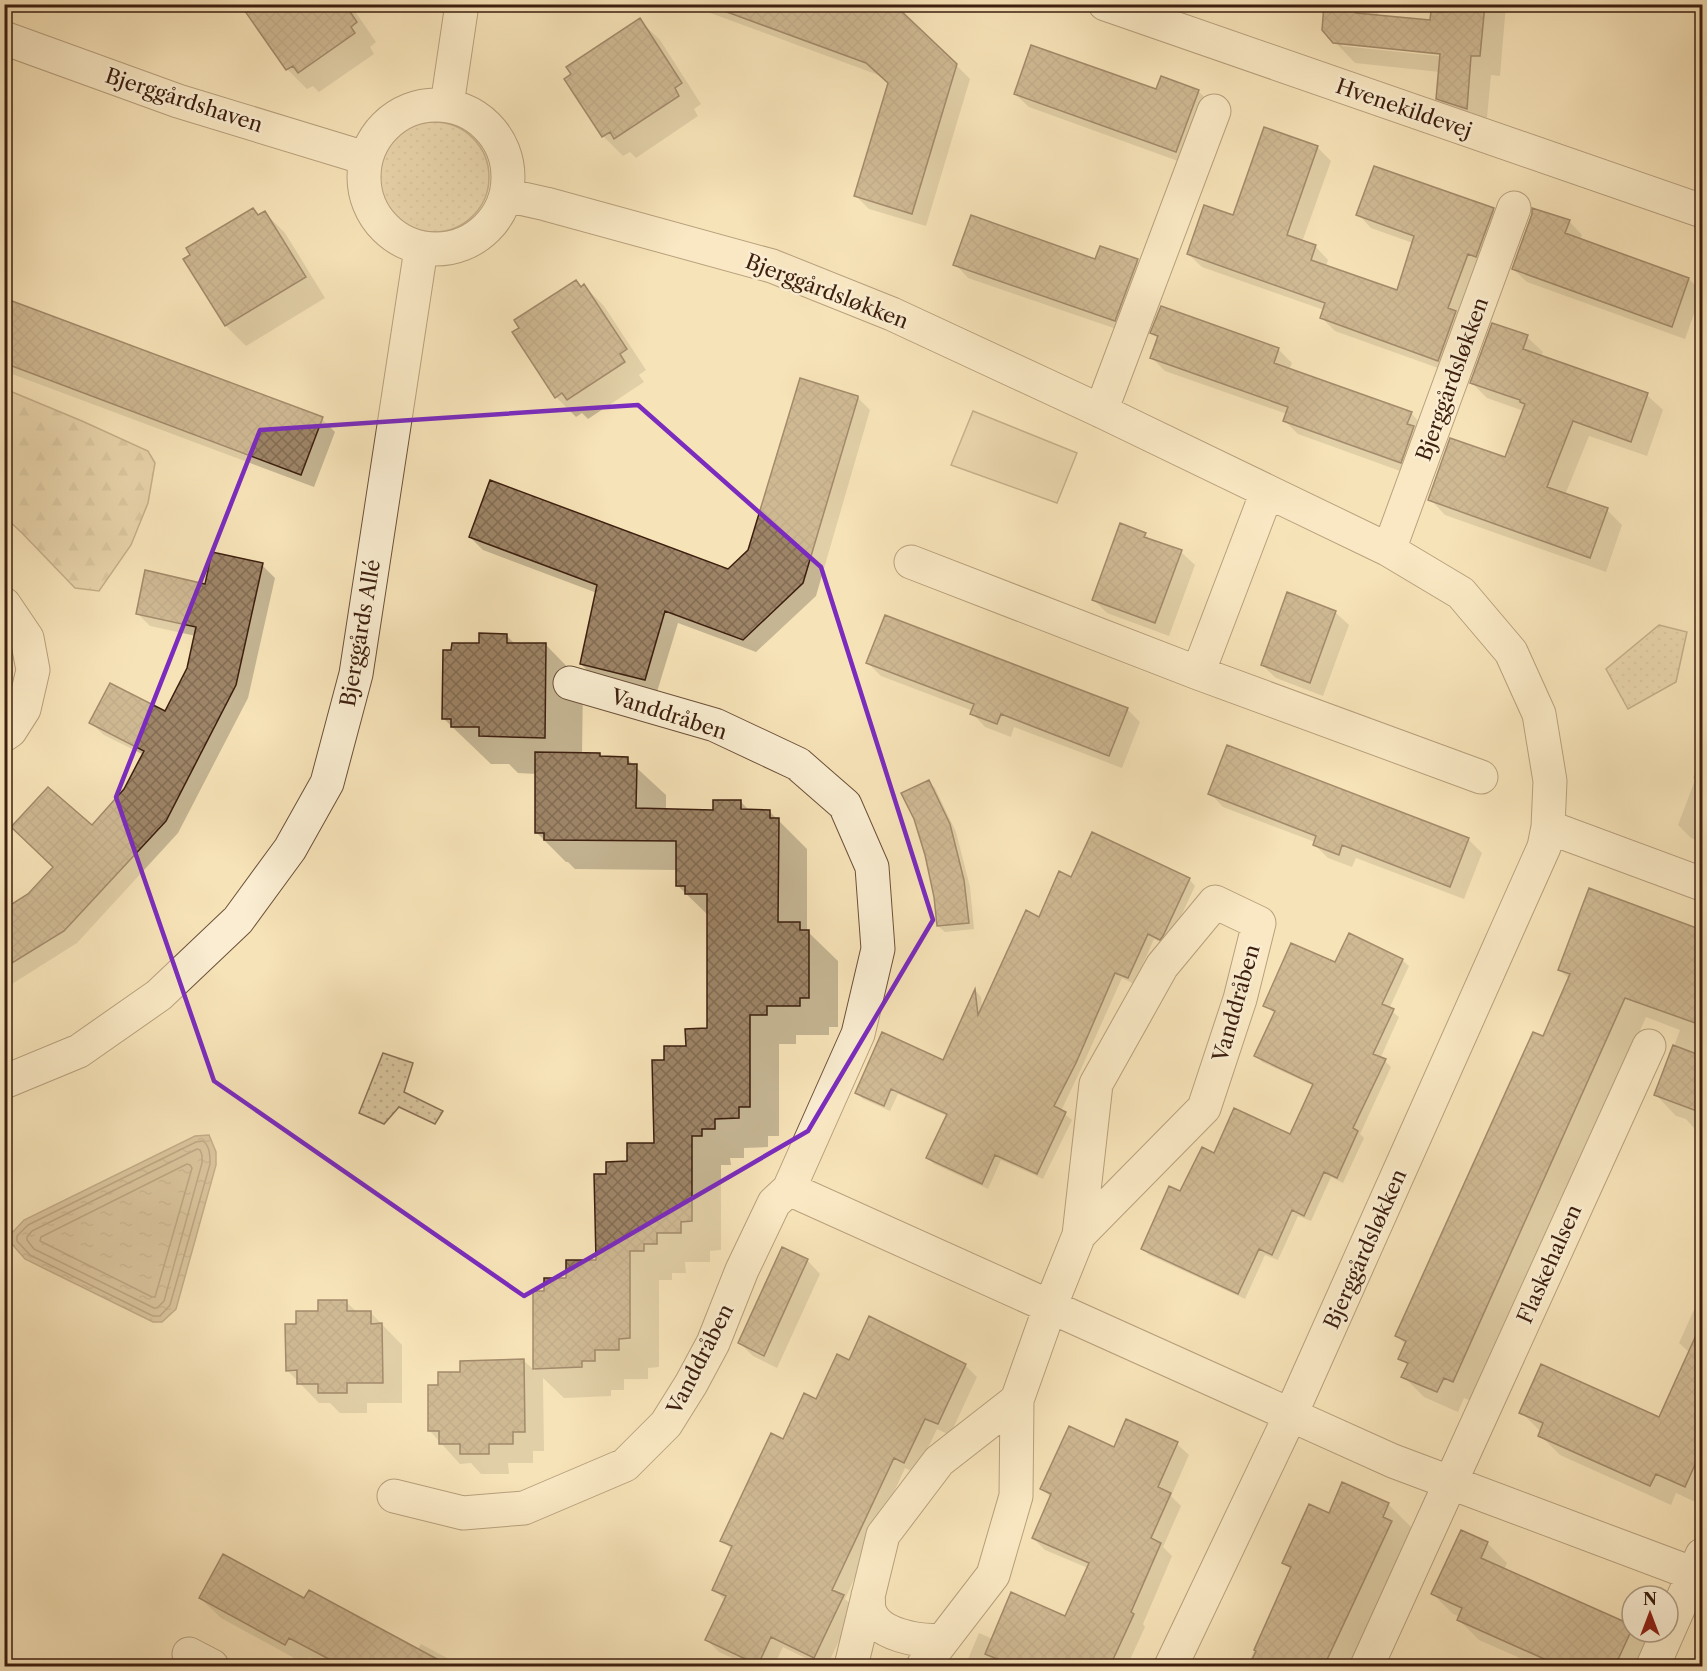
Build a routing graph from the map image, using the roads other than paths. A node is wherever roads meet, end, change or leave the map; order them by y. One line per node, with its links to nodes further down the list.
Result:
1 (462, 4): 4 (street)
2 (1105, 4): 9 (street, Hvenekildevej)
3 (4, 38): 6 (street, Bjerggårdshaven)
4 (447, 105): 6 (street); 7 (street)
5 (1214, 111): 11 (street)
6 (365, 158): 10 (street)
7 (506, 195): 10 (street); 11 (street, Bjerggårdsløkken)
8 (1514, 208): 13 (street, Bjerggårdsløkken)
9 (1702, 211)
10 (421, 249): 23 (street, Bjerggårds Allé)
11 (1101, 411): 12 (street, Bjerggårdsløkken)
12 (1267, 492): 13 (street, Bjerggårdsløkken); 16 (street)
13 (1389, 550): 20 (street, Bjerggårdsløkken)
14 (911, 562): 16 (street)
15 (4, 604): 18 (street)
16 (1198, 673): 19 (street)
17 (570, 683): 24 (street, Vanddråben)
18 (4, 735)
19 (1481, 777)
20 (1548, 827): 21 (street); 28 (street, Bjerggårdsløkken)
21 (1702, 884)
22 (1649, 1046): 29 (street, Flaskehalsen)
23 (4, 1082)
24 (789, 1189): 26 (street); 30 (street, Vanddråben)
25 (1079, 1235): 25 (street, Vanddråben); 26 (street, Vanddråben)
26 (1050, 1308): 27 (street, Vanddråben); 28 (street)
27 (1017, 1400): 32 (street); 34 (street, Vanddråben)
28 (1291, 1414): 29 (street); 38 (street, Bjerggårdsløkken)
29 (1450, 1483): 31 (street); 39 (street, Flaskehalsen)
30 (394, 1496)
31 (1698, 1565): 33 (street)
32 (868, 1595): 34 (street); 36 (street)
33 (1680, 1605)
34 (943, 1640): 37 (street, Vanddråben)
35 (1663, 1644): 40 (street)
36 (851, 1666)
37 (923, 1666)
38 (1171, 1666)
39 (1367, 1666)
40 (1653, 1666)

